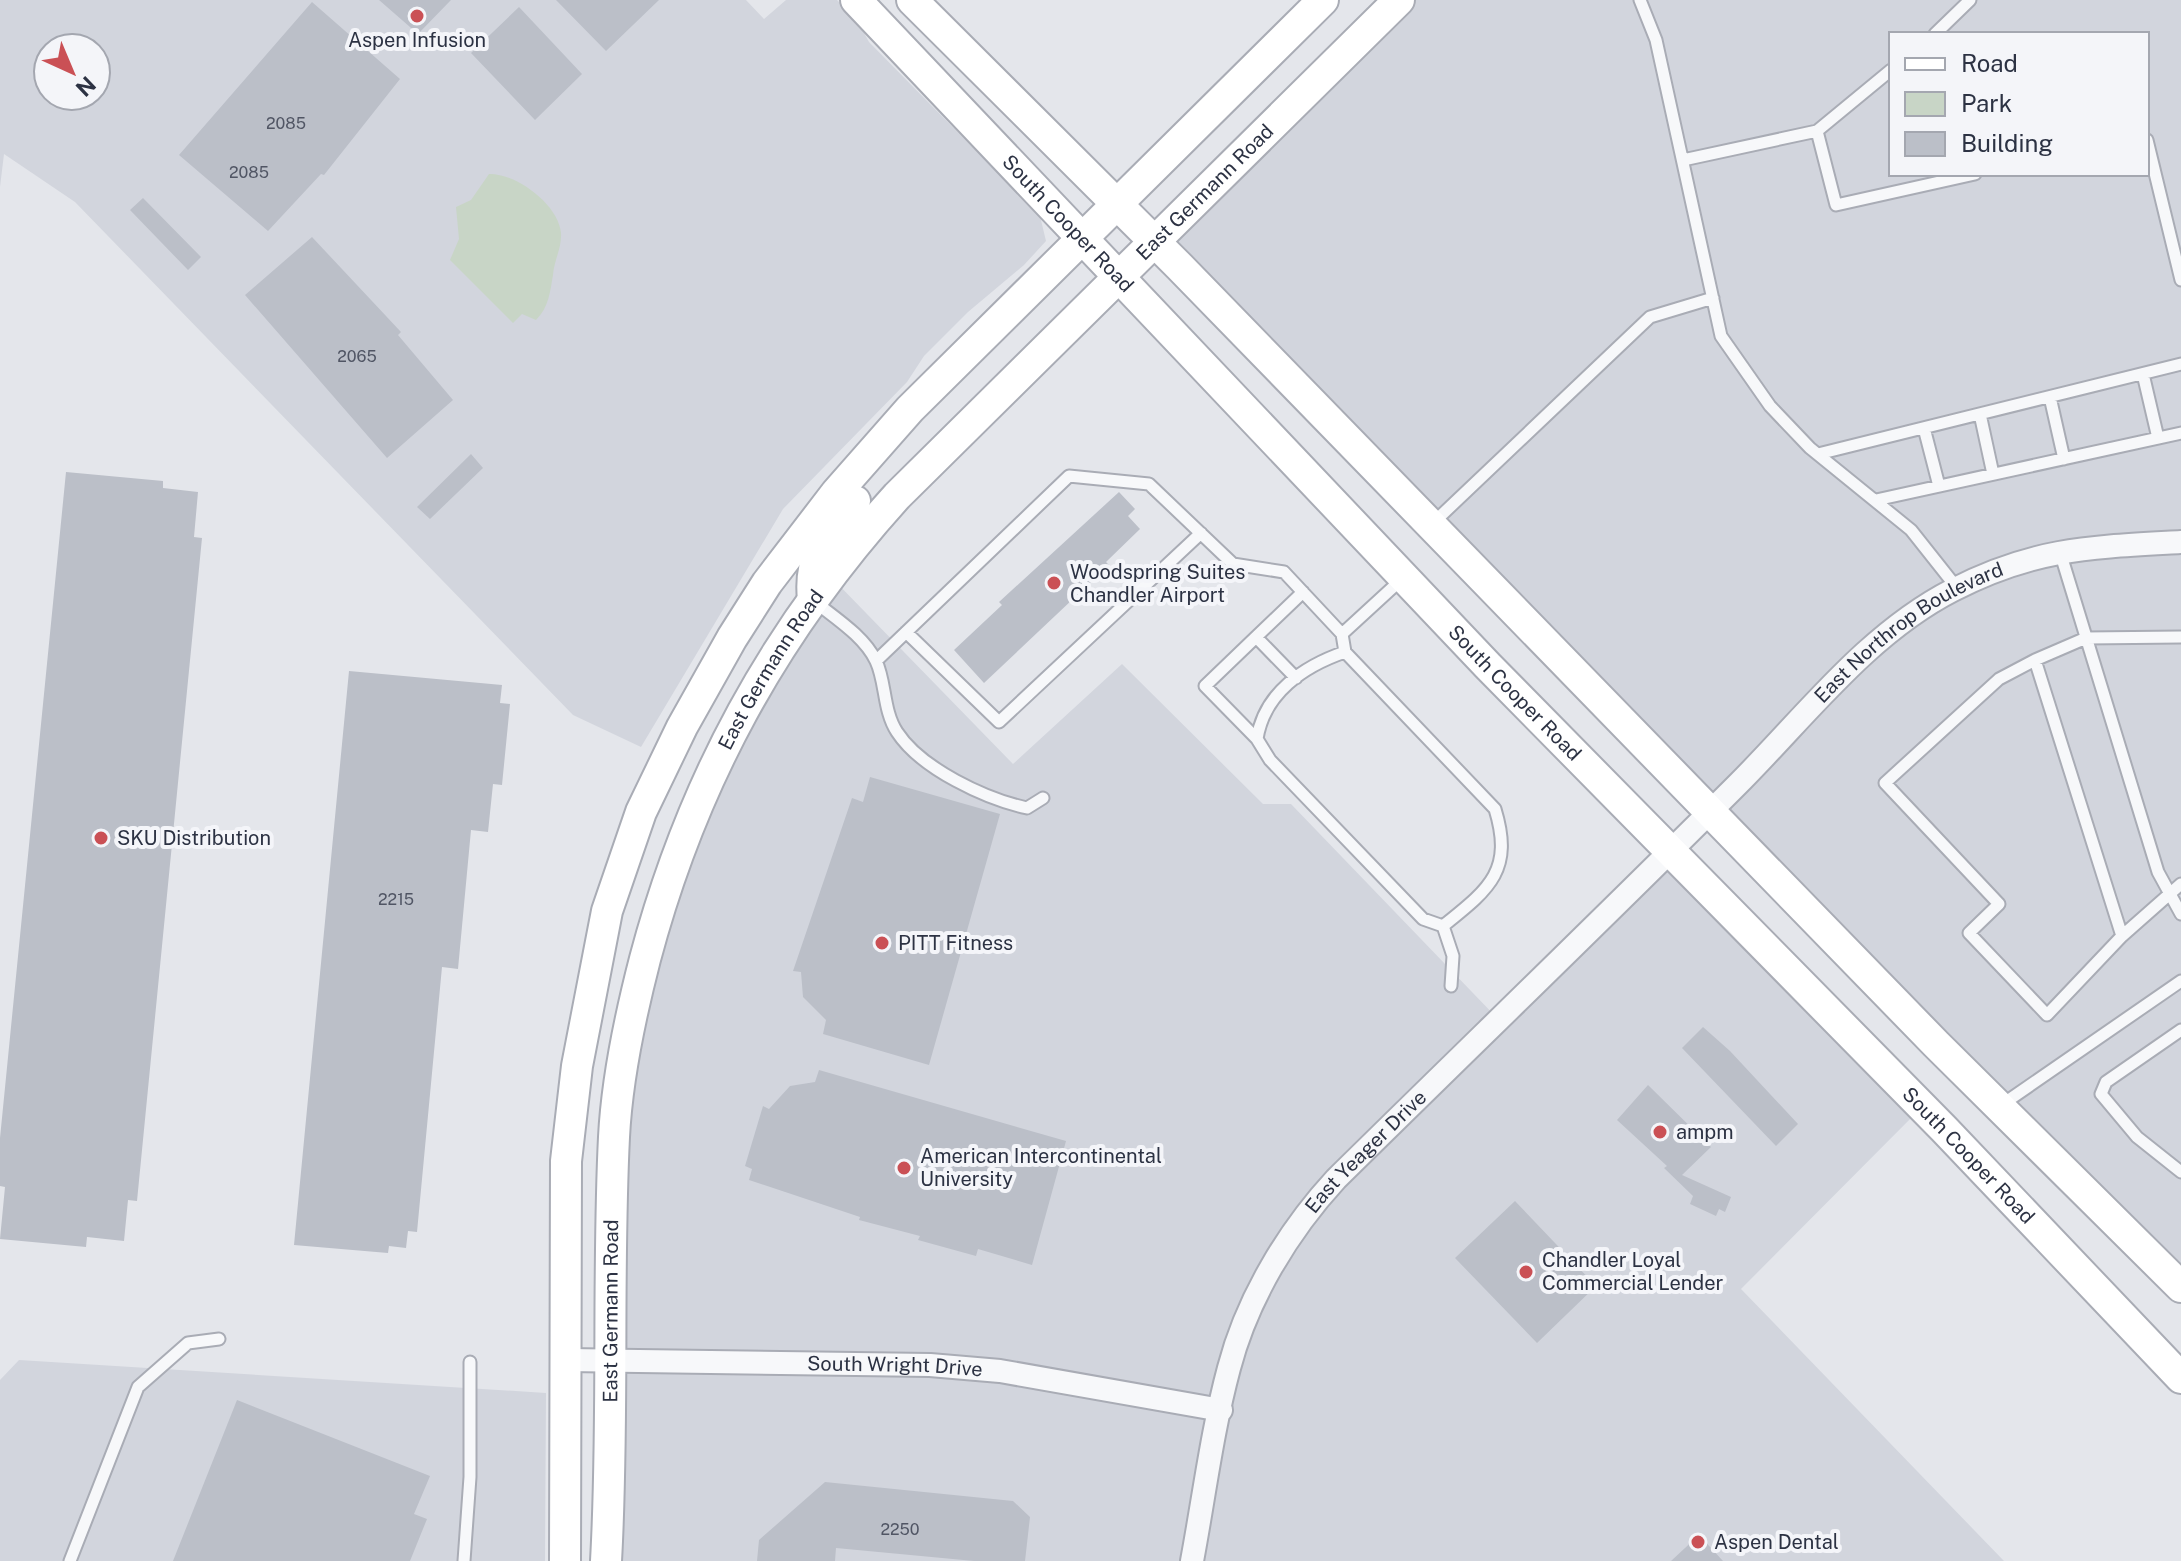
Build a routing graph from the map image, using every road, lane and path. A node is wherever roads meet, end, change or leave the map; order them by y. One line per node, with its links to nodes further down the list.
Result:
1 (856, 0): 14 (main road, South Cooper Road)
2 (912, 0): 13 (main road, South Cooper Road)
3 (1323, 0): 13 (main road)
4 (1399, 0): 15 (main road, East Germann Road)
5 (1640, 0): 11 (lane)
6 (1970, 0): 7 (lane)
7 (1937, 32)
8 (1889, 72): 9 (lane)
9 (1817, 131): 11 (lane); 12 (lane)
10 (2149, 148): 17 (lane)
11 (1683, 160): 18 (lane)
12 (1966, 176)
13 (1115, 204): 14 (main road); 15 (main road, South Cooper Road)
14 (1082, 236): 16 (main road, South Cooper Road); 25 (main road)
15 (1154, 242): 16 (main road, East Germann Road); 32 (main road, South Cooper Road)
16 (1119, 277): 36 (main road, South Cooper Road); 39 (main road, East Germann Road)
17 (2181, 280)
18 (1713, 298): 27 (lane); 32 (lane)
19 (2181, 364): 20 (lane)
20 (2143, 374): 21 (lane); 26 (lane)
21 (2050, 397): 22 (lane); 28 (lane)
22 (1980, 414): 23 (lane); 29 (lane)
23 (1924, 428): 27 (lane); 30 (lane)
24 (2181, 433): 26 (lane)
25 (883, 438): 39 (main road); 64 (main road)
26 (2158, 438): 28 (lane)
27 (1818, 454): 31 (lane)
28 (2064, 459): 29 (lane)
29 (1993, 474): 30 (lane)
30 (1939, 486): 31 (lane)
31 (1876, 500): 37 (lane)
32 (1432, 525): 51 (main road, South Cooper Road)
33 (1201, 533): 38 (lane); 40 (lane); 40 (lane)
34 (2181, 542): 35 (street, East Northrop Boulevard)
35 (2060, 551): 37 (street, East Northrop Boulevard); 44 (lane)
36 (1404, 577): 41 (lane); 51 (main road, South Cooper Road)
37 (1957, 588): 51 (street, East Northrop Boulevard)
38 (1303, 592): 41 (lane); 42 (lane)
39 (813, 601): 47 (lane); 66 (main road, East Germann Road)
40 (906, 632): 47 (lane)
41 (1342, 634): 45 (lane)
42 (1256, 637): 48 (lane); 49 (lane)
43 (2181, 637): 44 (lane)
44 (2086, 638): 46 (lane); 53 (lane)
45 (1345, 652): 48 (lane); 55 (lane)
46 (2035, 660): 56 (lane); 56 (lane)
47 (876, 661): 50 (lane)
48 (1296, 678): 49 (lane)
49 (1257, 739): 55 (lane)
50 (1043, 798)
51 (1690, 830): 60 (main road, South Cooper Road); 67 (main road, South Cooper Road); 68 (street, East Yeager Drive)
52 (2181, 884): 53 (lane)
53 (2169, 893): 54 (lane); 56 (lane)
54 (2181, 914)
55 (1443, 926): 58 (lane)
56 (2122, 936)
57 (2181, 981): 60 (lane)
58 (1451, 986)
59 (2181, 1030): 61 (lane)
60 (1999, 1107): 62 (main road, South Cooper Road)
61 (2181, 1172)
62 (2181, 1287)
63 (219, 1339): 69 (lane)
64 (567, 1360): 66 (street, South Wright Drive); 71 (main road)
65 (470, 1362): 70 (lane)
66 (611, 1363): 68 (street, South Wright Drive); 72 (main road, East Germann Road)
67 (2181, 1378)
68 (1221, 1410): 73 (street, East Yeager Drive)
69 (70, 1561)
70 (464, 1561)
71 (565, 1561)
72 (606, 1561)
73 (1192, 1561)

